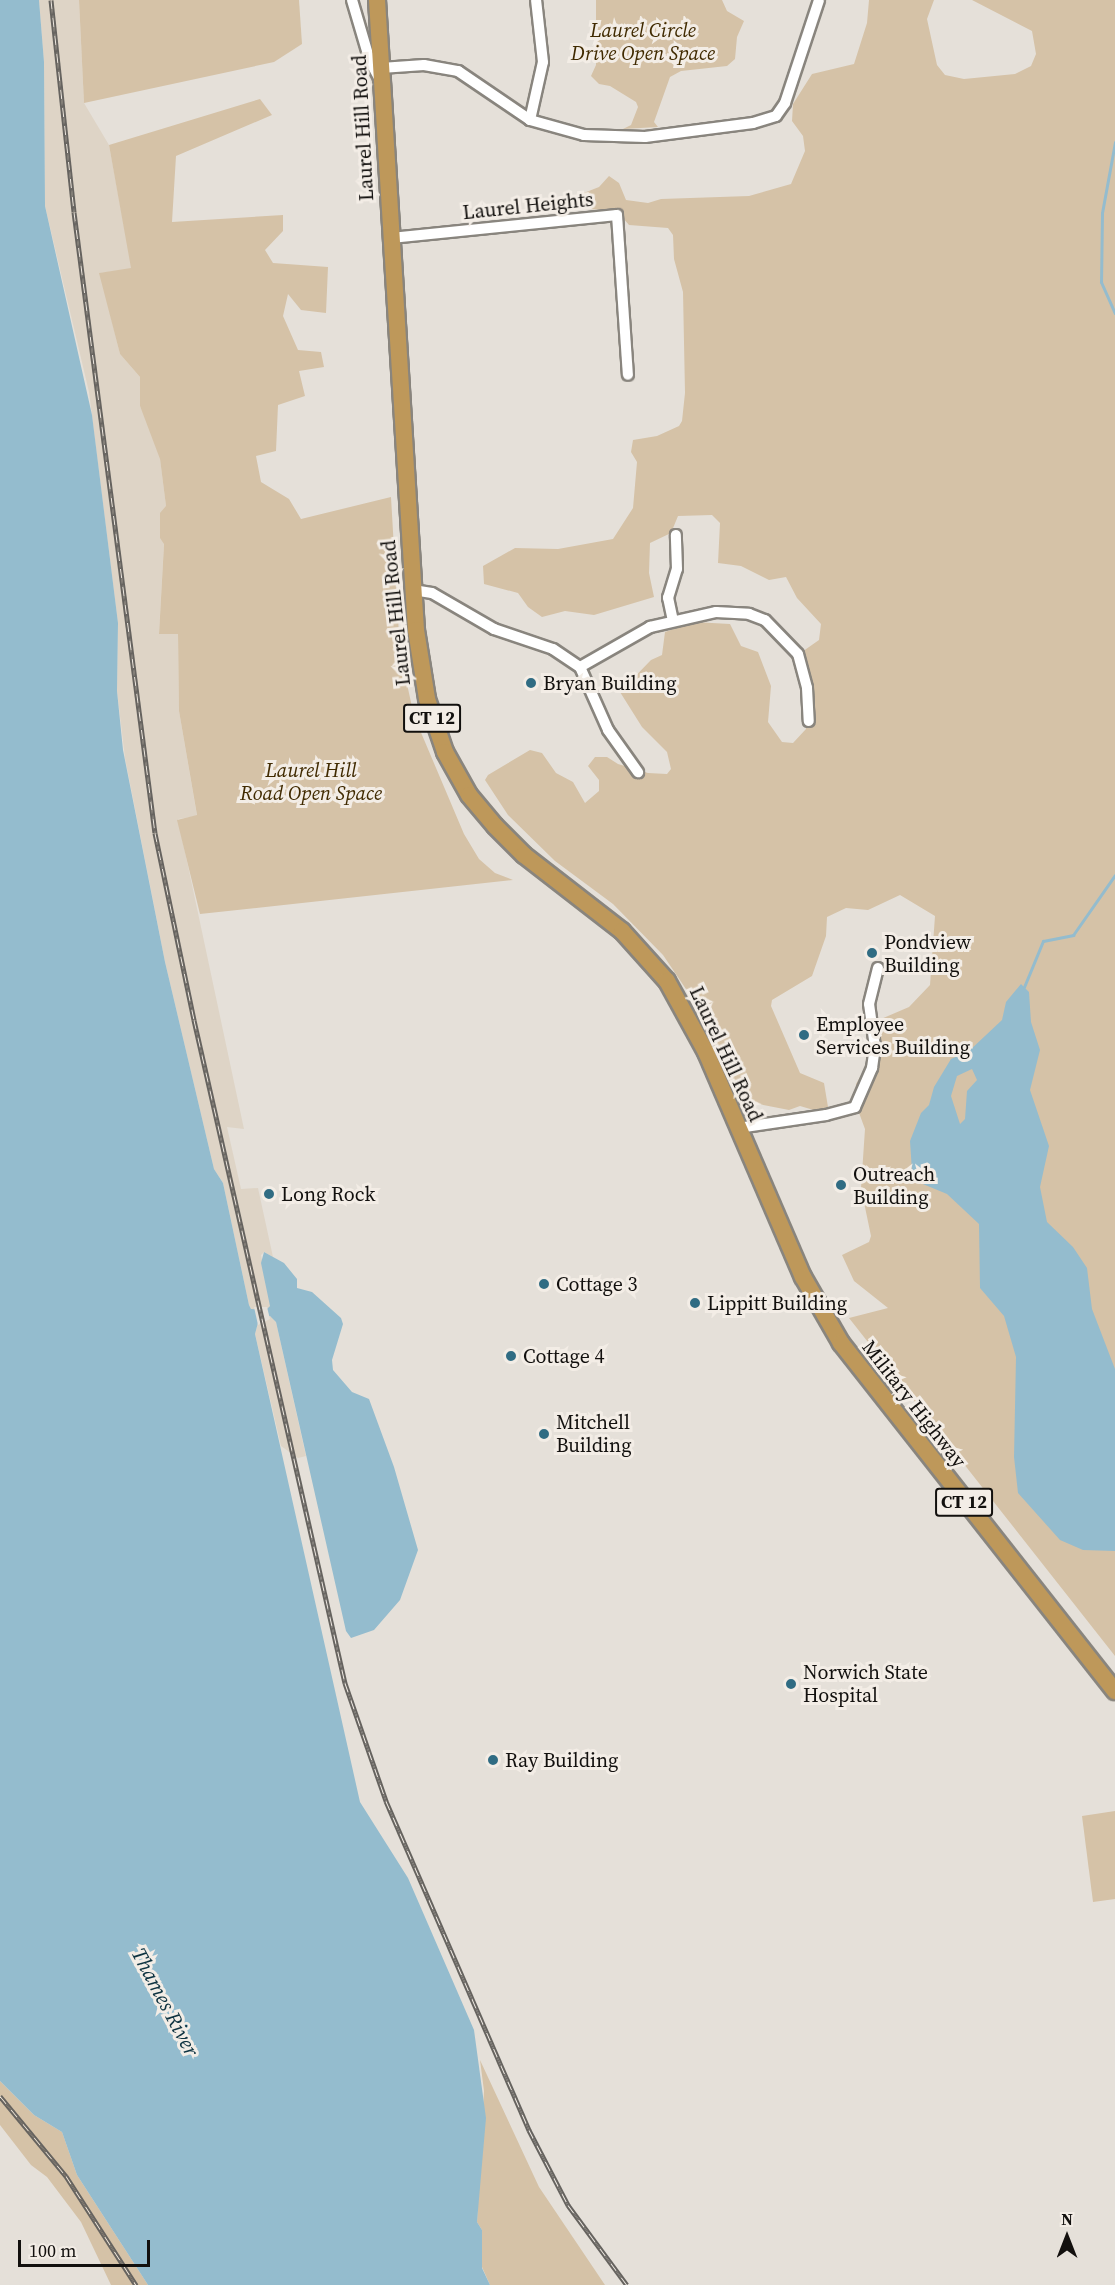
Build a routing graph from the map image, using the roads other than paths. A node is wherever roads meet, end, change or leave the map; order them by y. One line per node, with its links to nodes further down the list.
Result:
1 (352, 0): 5 (street)
2 (377, 0): 5 (highway, Laurel Hill Road / CT 12)
3 (536, 0): 6 (street)
4 (819, 0): 6 (street)
5 (381, 74): 6 (street); 7 (highway, Laurel Hill Road / CT 12)
6 (530, 120)
7 (391, 238): 8 (street, Laurel Heights); 10 (highway, Laurel Hill Road / CT 12)
8 (628, 375)
9 (676, 535): 11 (street)
10 (413, 590): 12 (street); 16 (highway, Laurel Hill Road / CT 12)
11 (673, 621): 12 (street); 13 (street)
12 (579, 667): 14 (street)
13 (809, 722)
14 (638, 772)
15 (878, 968): 16 (street)
16 (738, 1128): 17 (highway, Laurel Hill Road / CT 12)
17 (820, 1308): 18 (highway, Military Highway / CT 12)
18 (1115, 1691)

